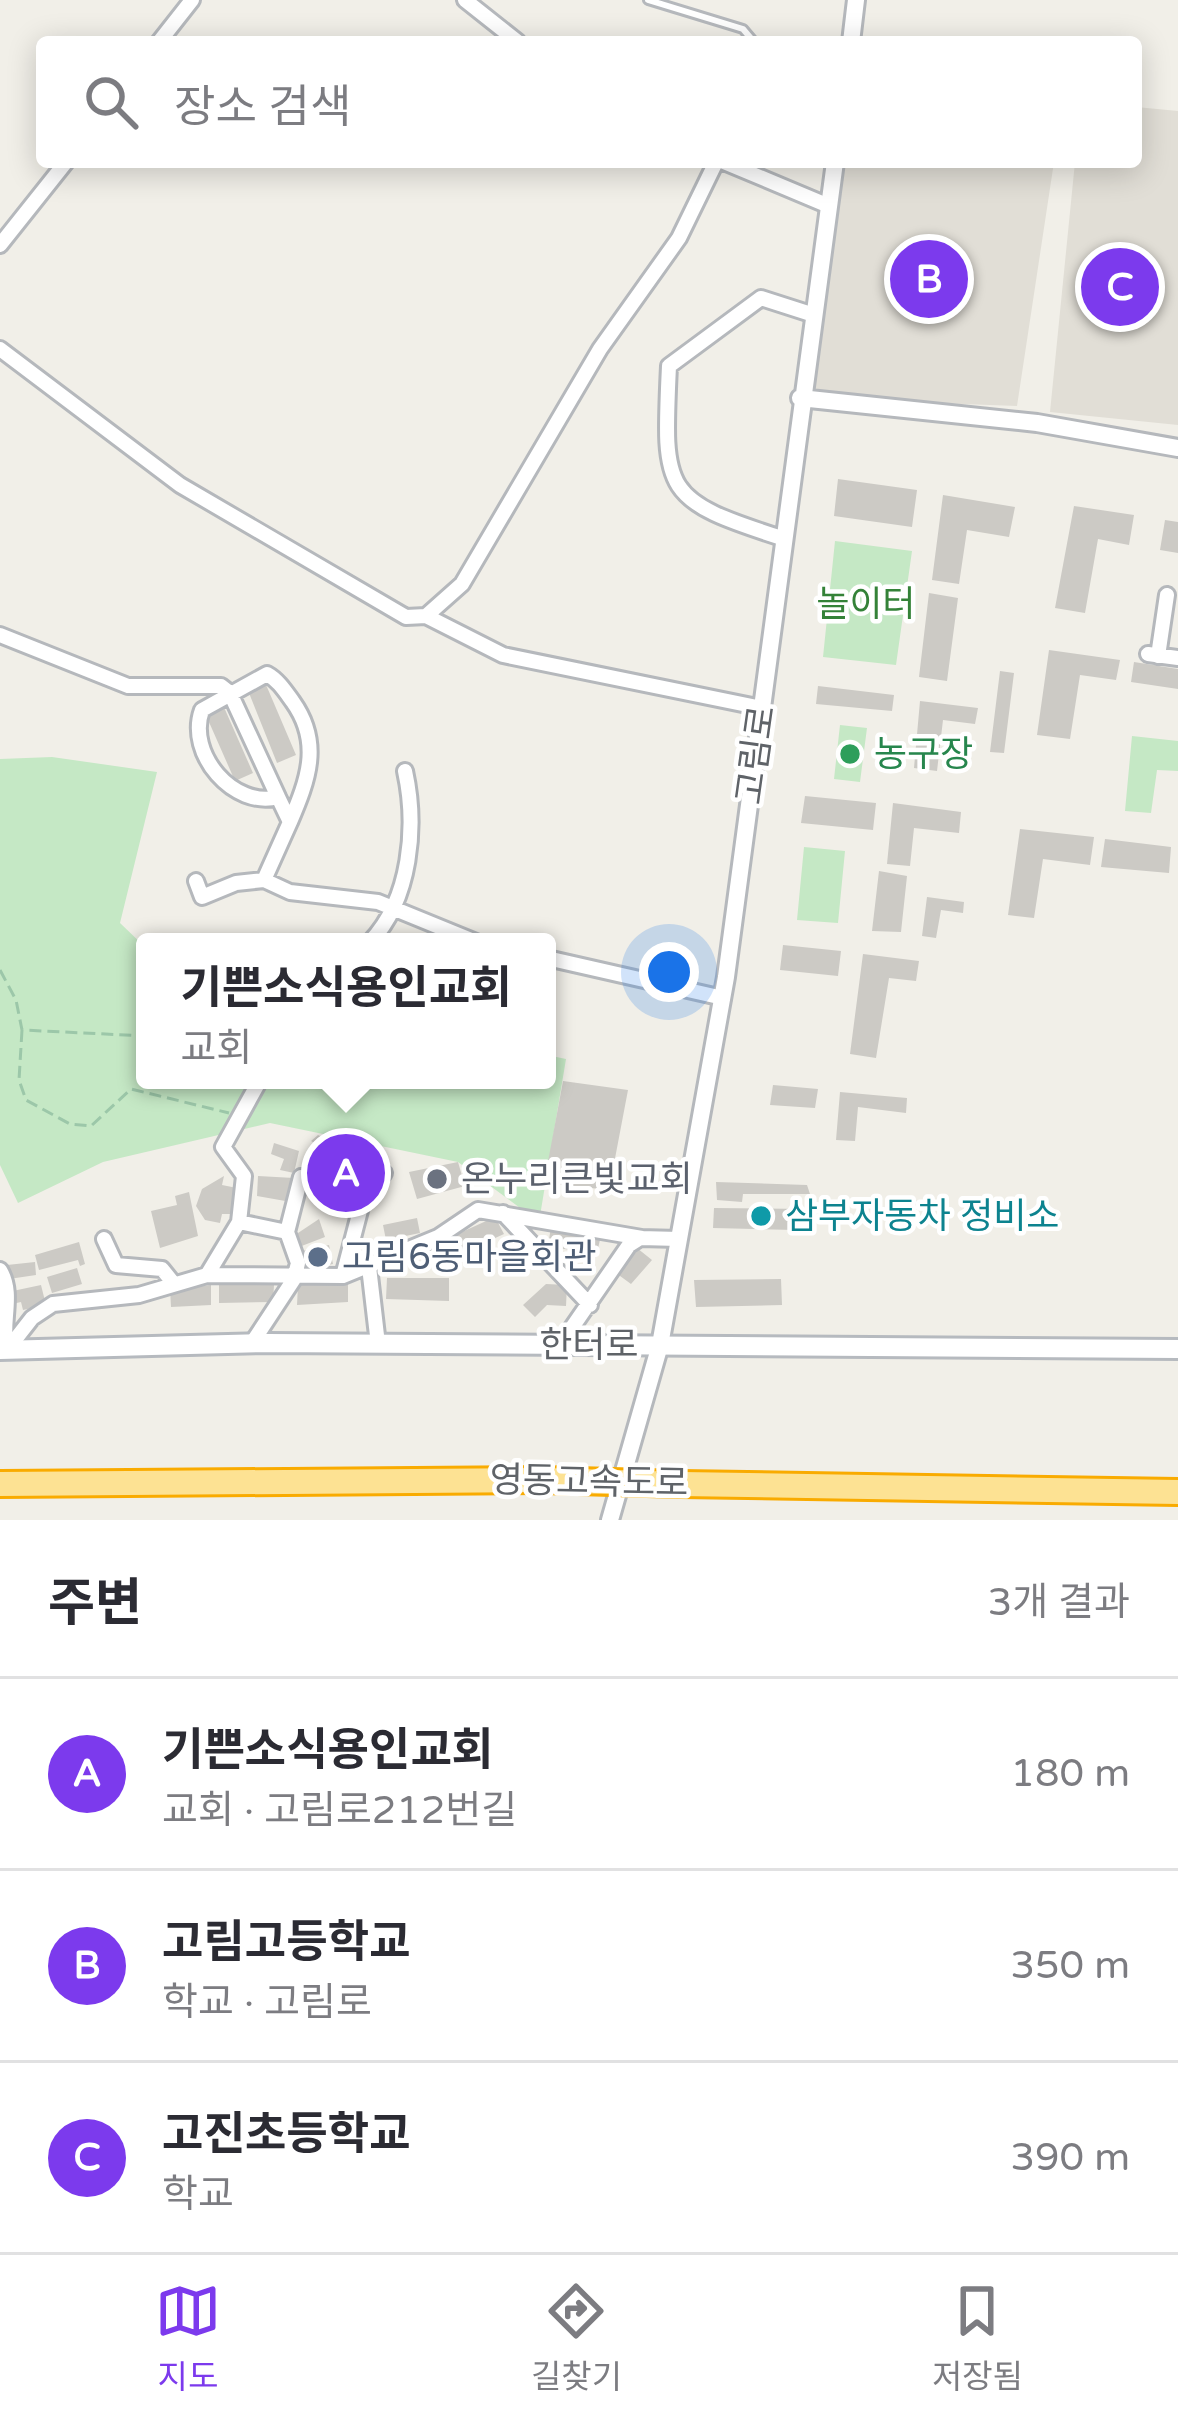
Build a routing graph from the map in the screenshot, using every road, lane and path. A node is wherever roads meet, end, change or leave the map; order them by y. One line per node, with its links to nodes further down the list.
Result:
1 (192, 0): 6 (street)
2 (465, 0): 7 (street)
3 (648, 0): 5 (lane)
4 (856, 0): 9 (street)
5 (669, 3): 8 (lane)
6 (164, 36)
7 (510, 36)
8 (749, 36)
9 (852, 36)
10 (61, 168): 15 (street)
11 (717, 168): 22 (street)
12 (735, 168): 14 (street)
13 (834, 168): 14 (street, 고림로)
14 (829, 206): 16 (street, 고림로)
15 (0, 245)
16 (814, 315): 18 (street, 고림로); 20 (street)
17 (0, 349): 22 (street)
18 (800, 398): 19 (street); 20 (street, 고림로)
19 (1178, 448)
20 (785, 538): 26 (street, 고림로)
21 (1167, 595): 24 (street)
22 (426, 616): 26 (street)
23 (0, 635): 25 (street)
24 (1178, 658)
25 (230, 693): 28 (street); 28 (street); 29 (street)
26 (762, 708): 37 (street, 고림로)
27 (405, 771): 32 (street)
28 (278, 797): 29 (street)
29 (290, 822): 31 (street)
30 (196, 880): 31 (street)
31 (264, 880): 32 (street)
32 (394, 908): 33 (street); 34 (street)
33 (376, 933)
34 (454, 933)
35 (556, 960): 37 (street)
36 (0, 970): 38 (path)
37 (722, 998): 49 (street, 고림로)
38 (22, 1030): 39 (path); 41 (path)
39 (136, 1036)
40 (255, 1089): 41 (street)
41 (242, 1114): 45 (street)
42 (384, 1173): 53 (street)
43 (301, 1177): 46 (street)
44 (503, 1213): 47 (street); 50 (street); 56 (street)
45 (239, 1222): 46 (street); 52 (street)
46 (287, 1232): 54 (street)
47 (642, 1238): 49 (street); 56 (street)
48 (104, 1239): 55 (street)
49 (679, 1239): 60 (street, 고림로)
50 (369, 1267): 53 (street); 58 (street)
51 (0, 1270): 62 (street)
52 (207, 1275): 54 (street); 55 (street)
53 (343, 1276): 54 (street)
54 (294, 1279): 57 (street)
55 (174, 1284): 62 (street)
56 (590, 1305): 59 (street)
57 (252, 1343): 58 (main road, 한터로); 62 (main road, 한터로)
58 (378, 1344): 59 (main road, 한터로)
59 (560, 1345): 60 (main road, 한터로)
60 (660, 1345): 61 (main road, 한터로); 65 (street, 고림로)
61 (1178, 1348)
62 (3, 1350)
63 (0, 1484): 64 (highway, 영동고속도로, bridge)
64 (1178, 1492)
65 (610, 1520)

